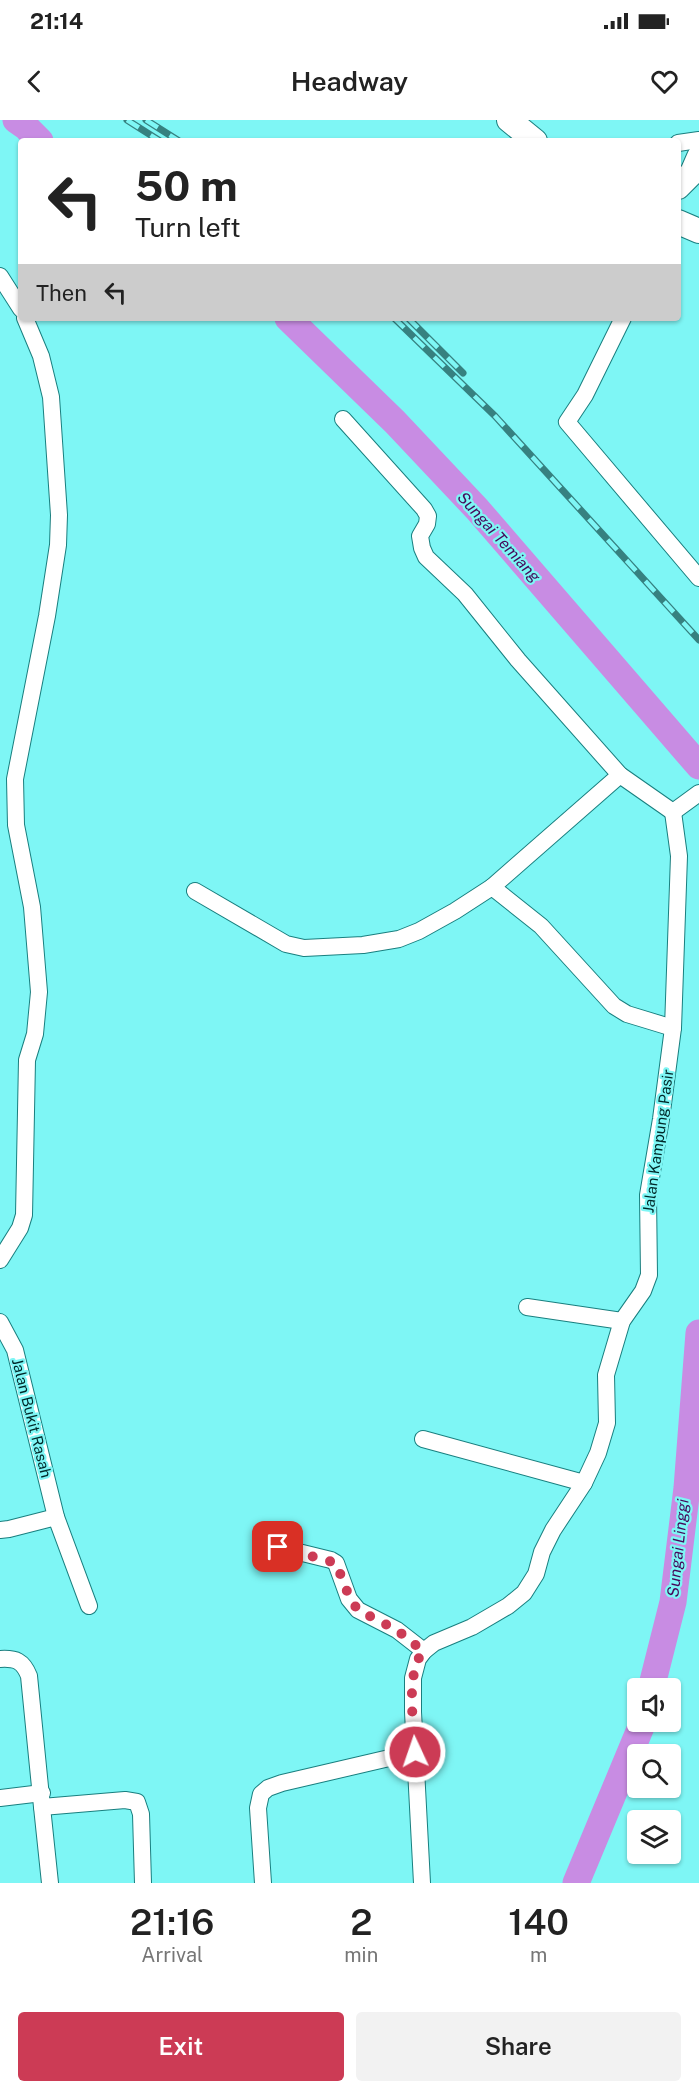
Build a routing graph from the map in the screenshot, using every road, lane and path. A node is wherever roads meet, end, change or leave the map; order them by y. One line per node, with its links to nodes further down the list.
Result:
1 (509, 120): 2 (highway)
2 (528, 138)
3 (699, 140): 4 (street)
4 (681, 143)
5 (699, 157): 6 (highway)
6 (681, 184)
7 (681, 223): 8 (highway)
8 (699, 231)
9 (0, 276): 10 (street)
10 (18, 304)
11 (26, 321): 21 (street)
12 (622, 321): 14 (street)
13 (343, 418): 15 (street)
14 (699, 578)
15 (620, 775): 17 (street); 18 (street)
16 (696, 795): 17 (street)
17 (672, 812): 20 (street, Jalan Kampung Pasir)
18 (492, 887): 19 (street); 20 (street)
19 (195, 891)
20 (673, 1028): 23 (street, Jalan Kampung Pasir)
21 (0, 1260)
22 (527, 1307): 23 (street)
23 (622, 1321): 26 (street, Jalan Kampung Pasir)
24 (0, 1322): 27 (street, Jalan Bukit Rasah)
25 (423, 1439): 26 (street)
26 (584, 1483): 31 (street, Jalan Kampung Pasir)
27 (56, 1517): 28 (street); 30 (street, Jalan Bukit Rasah)
28 (0, 1530)
29 (278, 1547): 31 (street)
30 (88, 1606)
31 (423, 1651): 33 (street)
32 (0, 1659): 35 (street)
33 (415, 1752): 38 (street); 39 (street)
34 (0, 1798): 35 (street)
35 (42, 1800): 36 (street); 37 (street)
36 (50, 1883)
37 (143, 1883)
38 (263, 1883)
39 (422, 1883)

